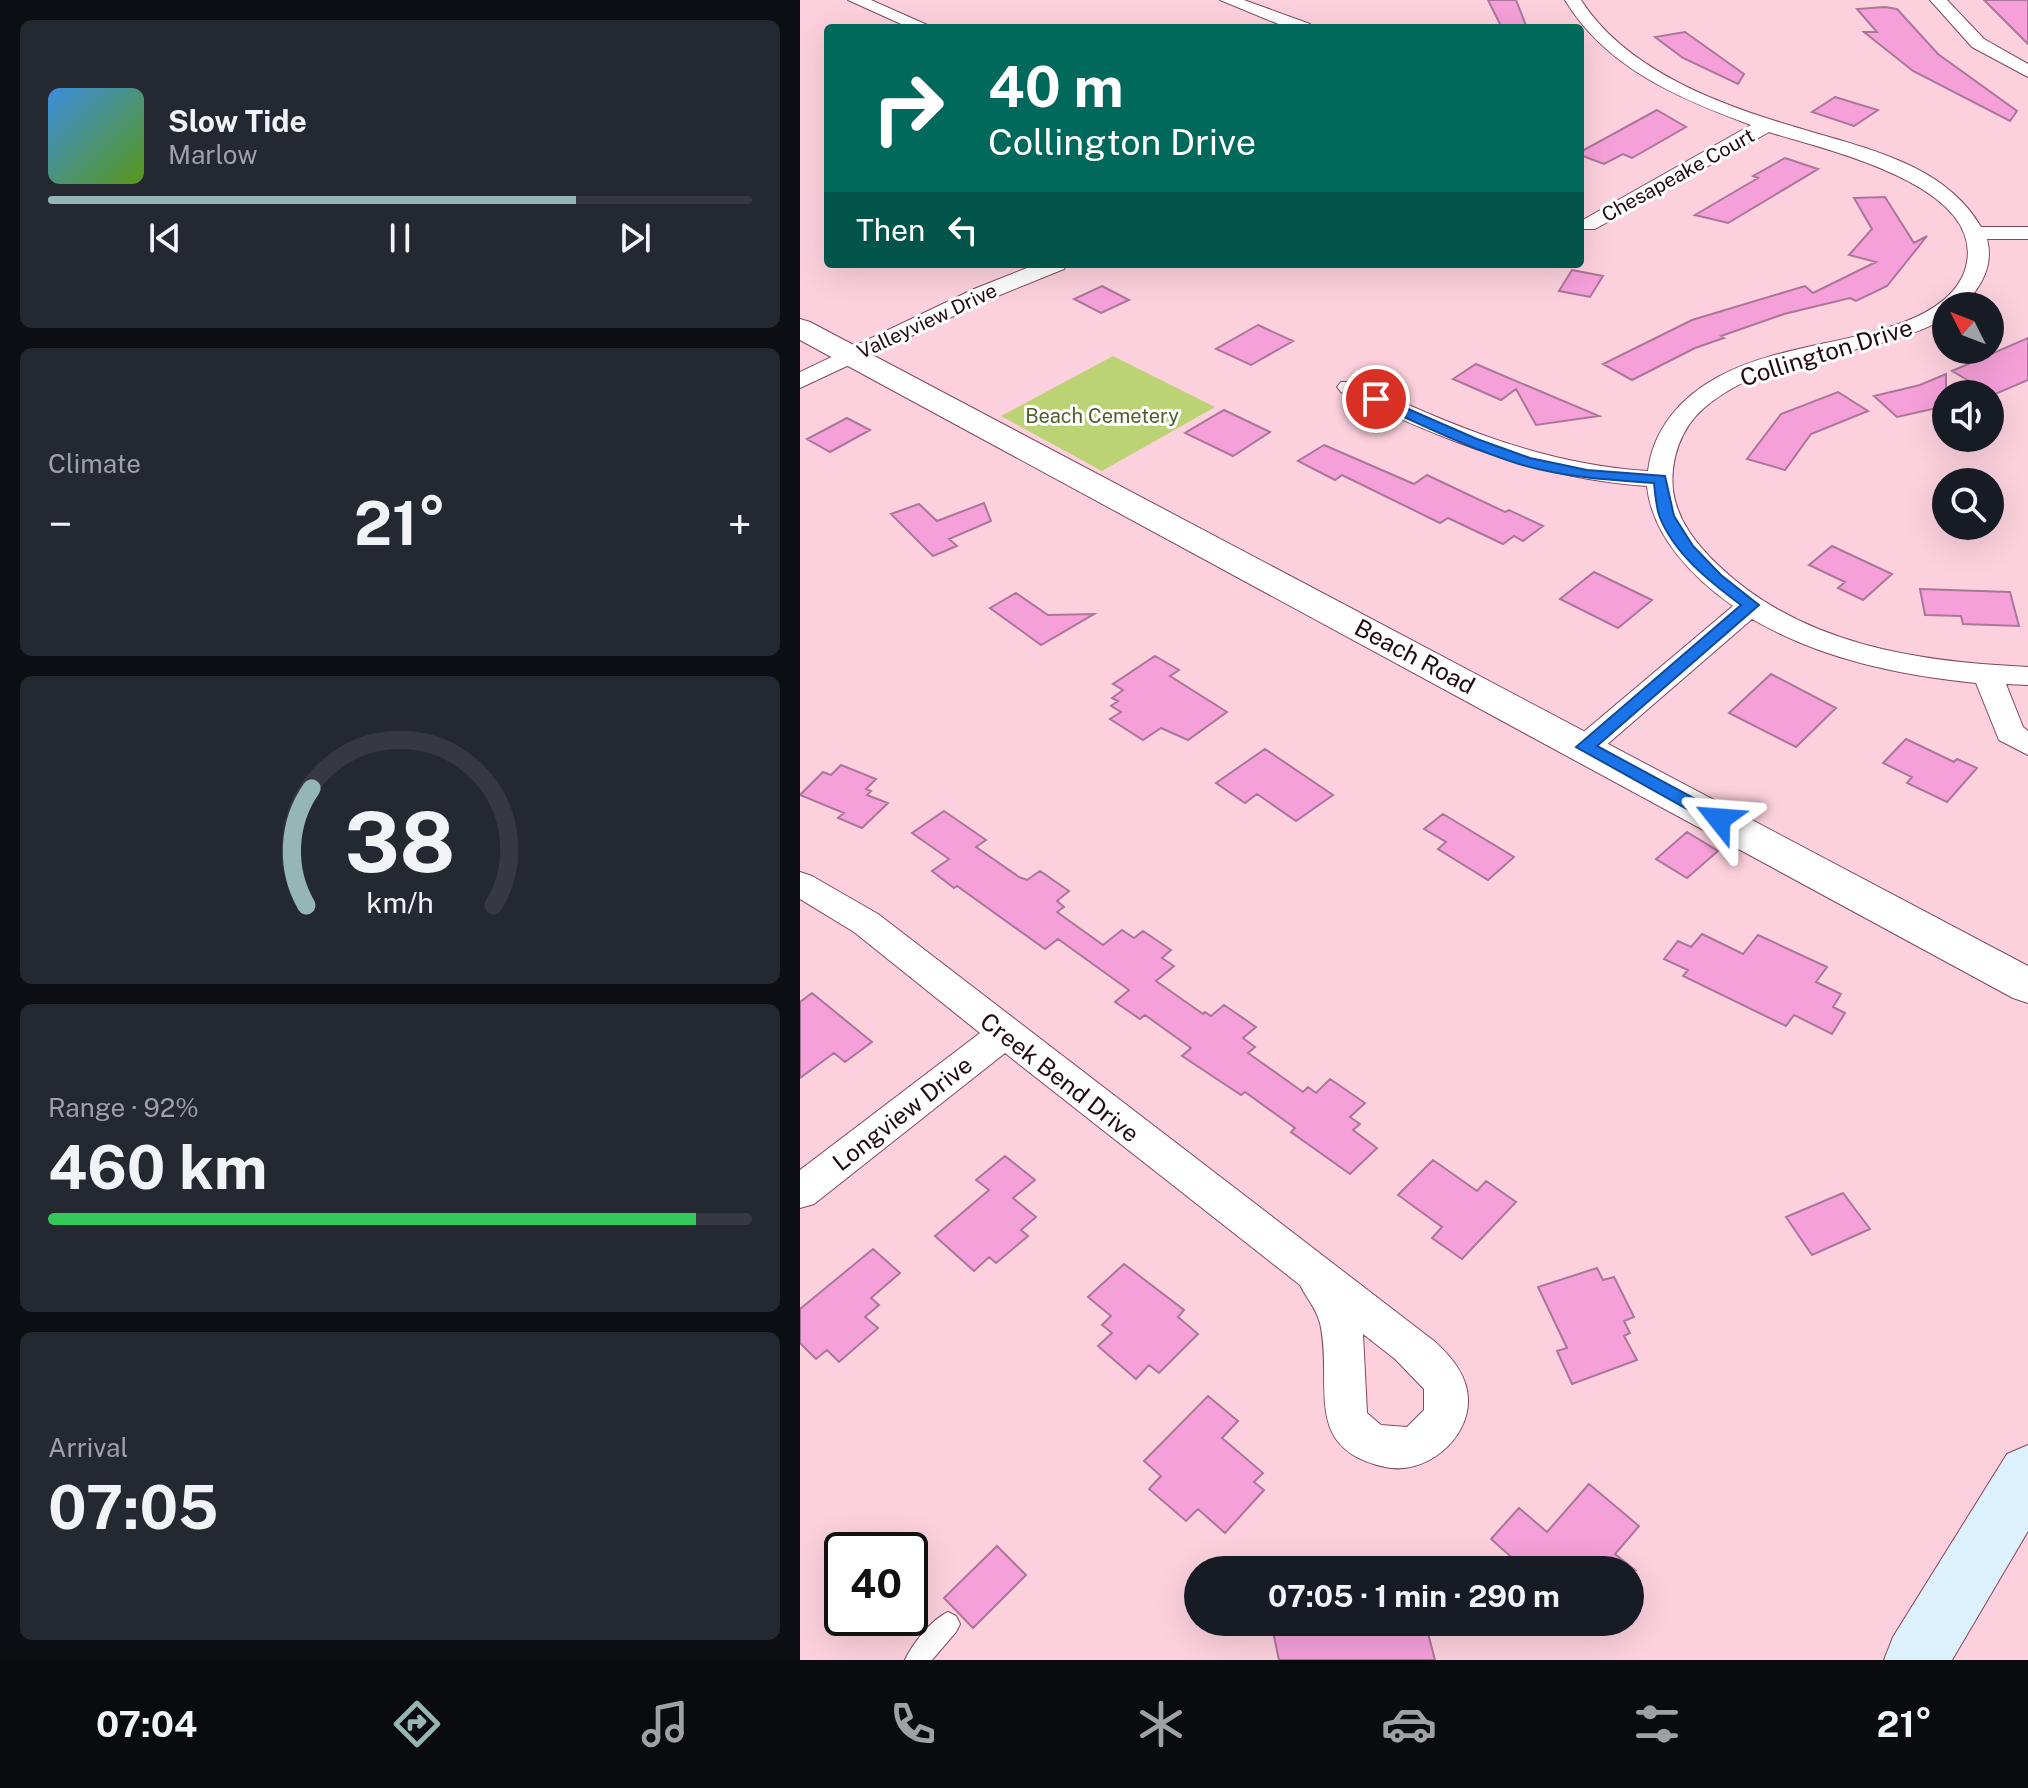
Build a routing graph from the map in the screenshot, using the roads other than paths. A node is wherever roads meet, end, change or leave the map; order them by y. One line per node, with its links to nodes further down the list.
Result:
1 (856, 0): 5 (street)
2 (1228, 0): 6 (street)
3 (1573, 0): 8 (street)
4 (1938, 0): 7 (street)
5 (915, 24)
6 (1293, 24)
7 (2028, 72)
8 (1768, 124): 9 (street, Chesapeake Court); 10 (street)
9 (1588, 225)
10 (1974, 233): 11 (street); 13 (street, Collington Drive)
11 (2028, 233)
12 (1046, 268): 16 (street, Valleyview Drive)
13 (1964, 292)
14 (1932, 316): 19 (street, Collington Drive)
15 (800, 328): 16 (street, Beach Road)
16 (853, 356): 17 (street, Valleyview Drive); 24 (street, Beach Road)
17 (800, 381)
18 (1349, 387): 19 (street)
19 (1660, 479): 20 (street, Collington Drive)
20 (1751, 605): 21 (street, Collington Drive); 24 (street)
21 (1988, 675): 22 (street, Collington Drive); 23 (street)
22 (2028, 676)
23 (2028, 745)
24 (1585, 747): 26 (street, Beach Road)
25 (800, 884): 27 (street, Creek Bend Drive)
26 (2028, 986)
27 (1005, 1033): 28 (street, Longview Drive); 29 (street, Creek Bend Drive)
28 (800, 1192)
29 (1316, 1277)
30 (2028, 1474): 33 (main road)
31 (948, 1624): 32 (lane)
32 (917, 1660)
33 (1916, 1660)

